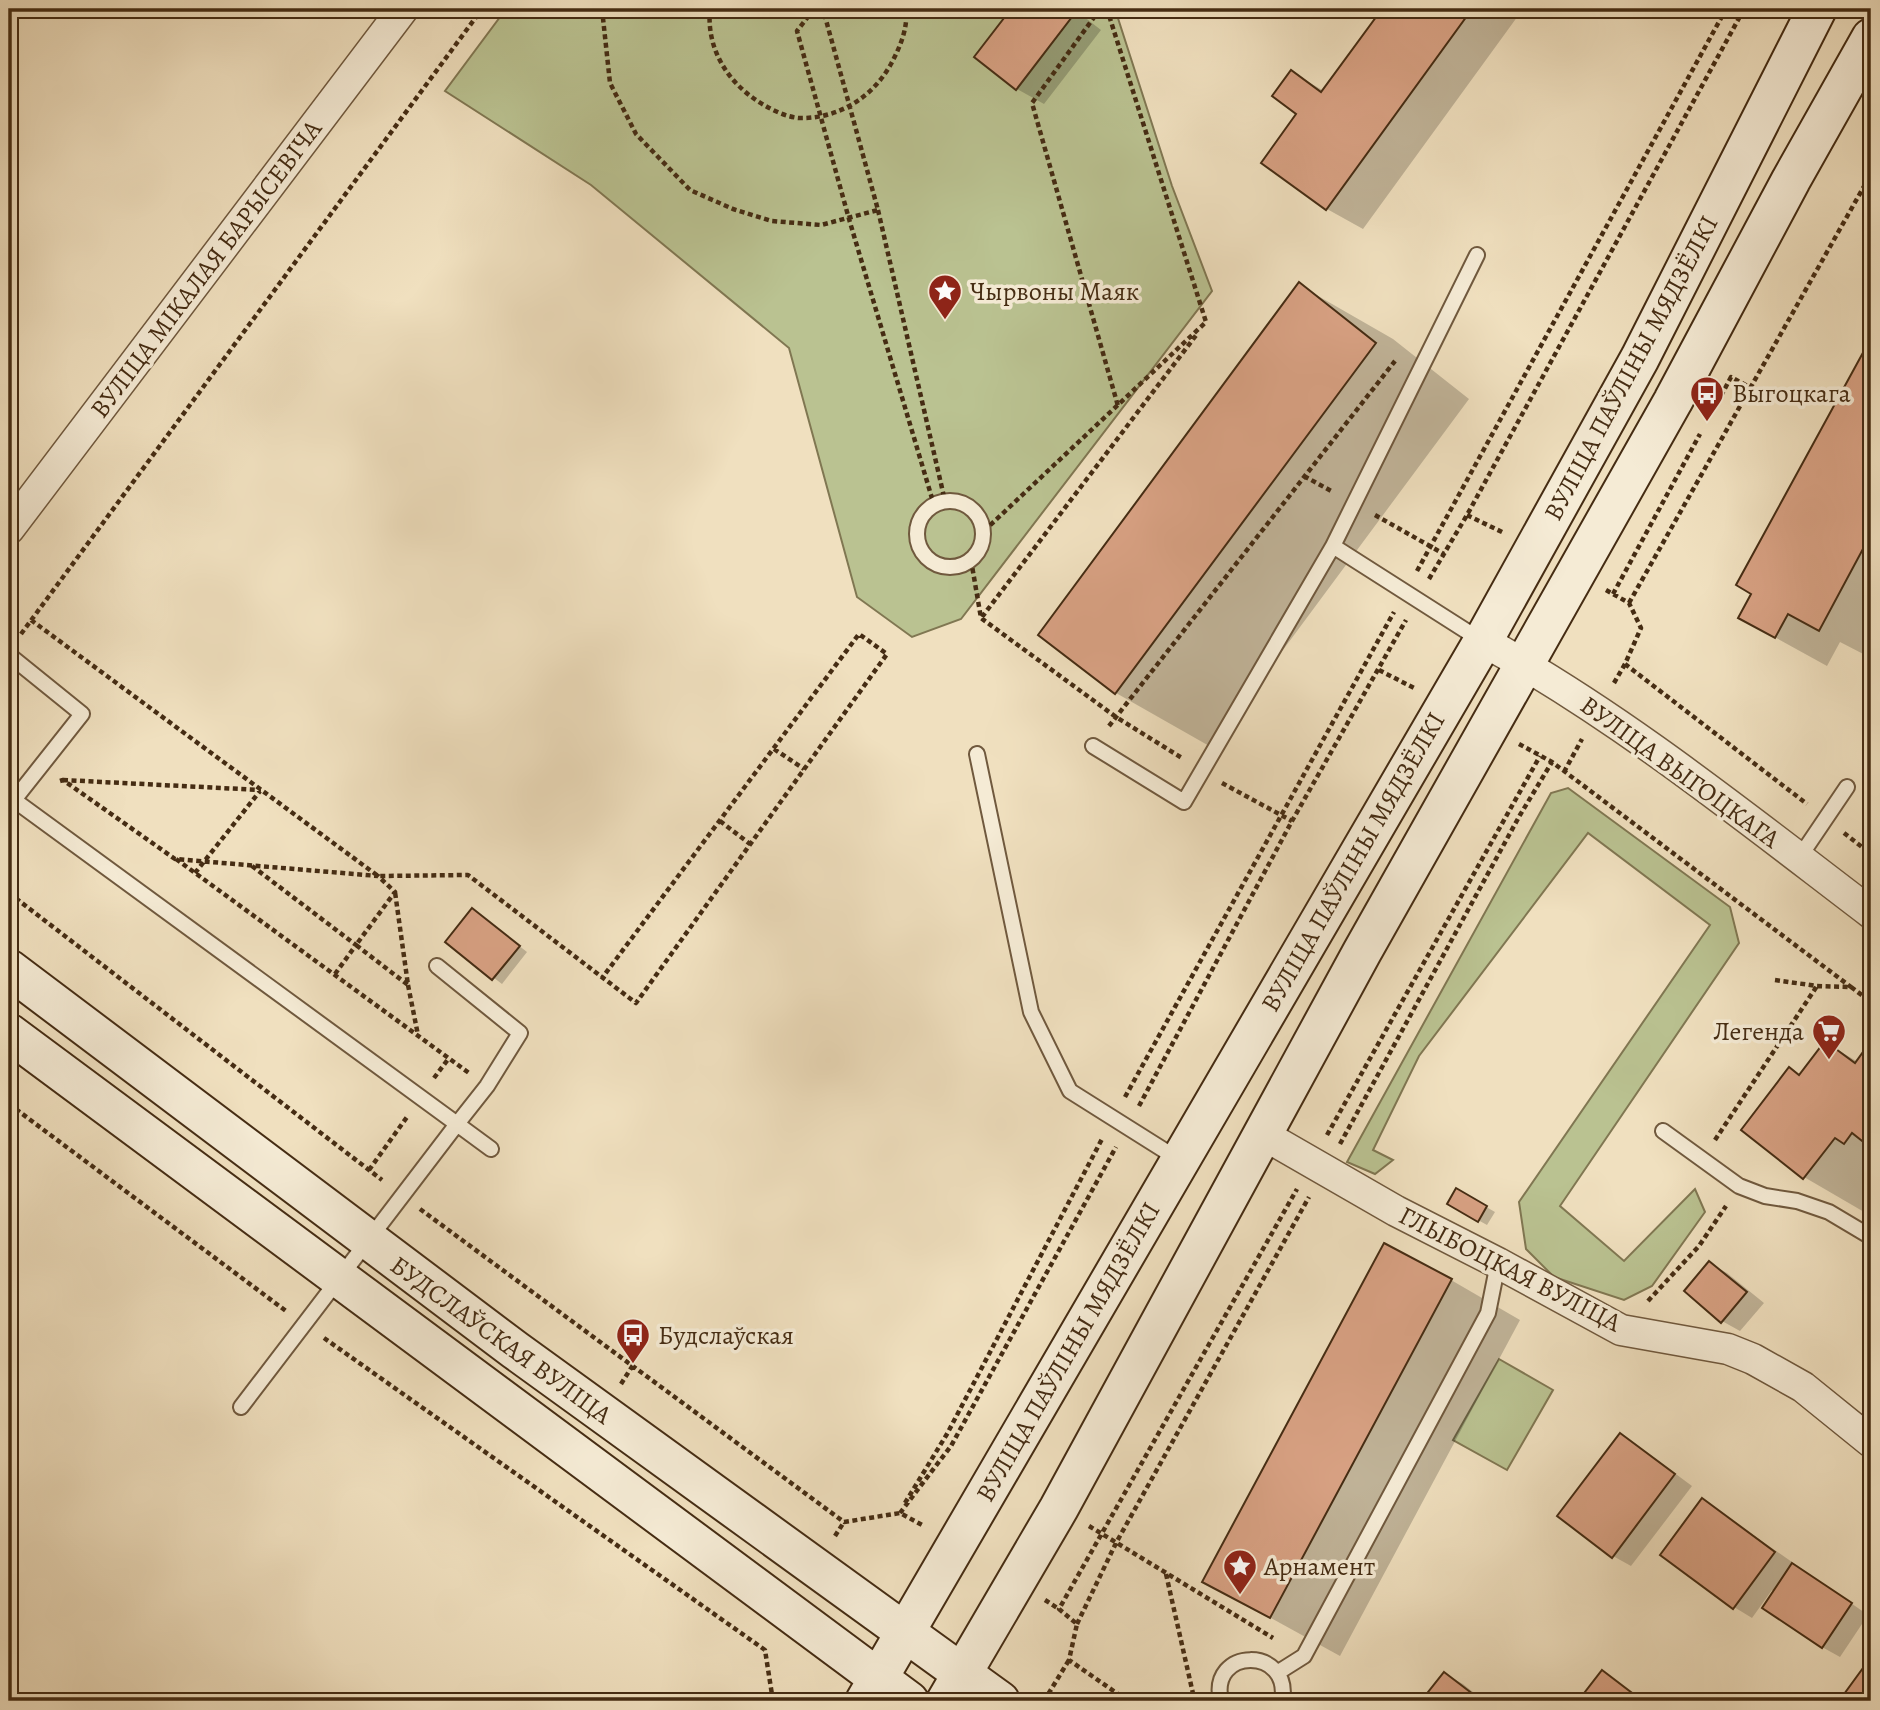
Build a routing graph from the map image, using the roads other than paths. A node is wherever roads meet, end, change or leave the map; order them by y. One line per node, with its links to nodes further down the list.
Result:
1 (402, 9): 5 (street, ВУЛІЦА МІКАЛАЯ БАРЫСЕВІЧА)
2 (1816, 9): 8 (street, ВУЛІЦА ПАЎЛІНЫ МЯДЗЁЛКІ)
3 (1866, 60): 10 (street, ВУЛІЦА ПАЎЛІНЫ МЯДЗЁЛКІ)
4 (1477, 255): 6 (lane)
5 (9, 529)
6 (1333, 546): 8 (lane); 11 (lane)
7 (971, 561): 7 (lane)
8 (1483, 641): 10 (street, ВУЛІЦА ВЫГОЦКАГА); 23 (street, ВУЛІЦА ПАЎЛІНЫ МЯДЗЁЛКІ)
9 (9, 655): 19 (lane)
10 (1524, 664): 14 (street, ВУЛІЦА ВЫГОЦКАГА); 21 (street, ВУЛІЦА ПАЎЛІНЫ МЯДЗЁЛКІ)
11 (1093, 746)
12 (977, 754): 23 (lane)
13 (1847, 787): 14 (lane)
14 (1799, 858): 15 (street, ВУЛІЦА ВЫГОЦКАГА)
15 (1871, 913)
16 (437, 966): 19 (lane)
17 (9, 969): 25 (street, БУДСЛАЎСКАЯ ВУЛІЦА)
18 (9, 1033): 27 (street, БУДСЛАЎСКАЯ ВУЛІЦА)
19 (457, 1124): 22 (lane); 25 (lane)
20 (1663, 1131): 24 (lane)
21 (1264, 1135): 26 (street, ГЛЫБОЦКАЯ ВУЛІЦА); 32 (street, ВУЛІЦА ПАЎЛІНЫ МЯДЗЁЛКІ)
22 (491, 1149)
23 (1179, 1160): 30 (street, ВУЛІЦА ПАЎЛІНЫ МЯДЗЁЛКІ)
24 (1871, 1237)
25 (367, 1241): 27 (lane); 30 (street, БУДСЛАЎСКАЯ ВУЛІЦА)
26 (1498, 1263): 29 (street, ГЛЫБОЦКАЯ ВУЛІЦА); 31 (lane)
27 (339, 1278): 28 (lane); 33 (street, БУДСЛАЎСКАЯ ВУЛІЦА)
28 (241, 1407)
29 (1871, 1442)
30 (905, 1634): 32 (street, БУДСЛАЎСКАЯ ВУЛІЦА); 33 (street, ВУЛІЦА ПАЎЛІНЫ МЯДЗЁЛКІ)
31 (1278, 1673): 36 (lane); 37 (lane)
32 (954, 1688): 35 (street, БУДСЛАЎСКАЯ ВУЛІЦА)
33 (871, 1690): 34 (street, БУДСЛАЎСКАЯ ВУЛІЦА)
34 (909, 1701)
35 (1000, 1701)
36 (1221, 1701)
37 (1282, 1701)

